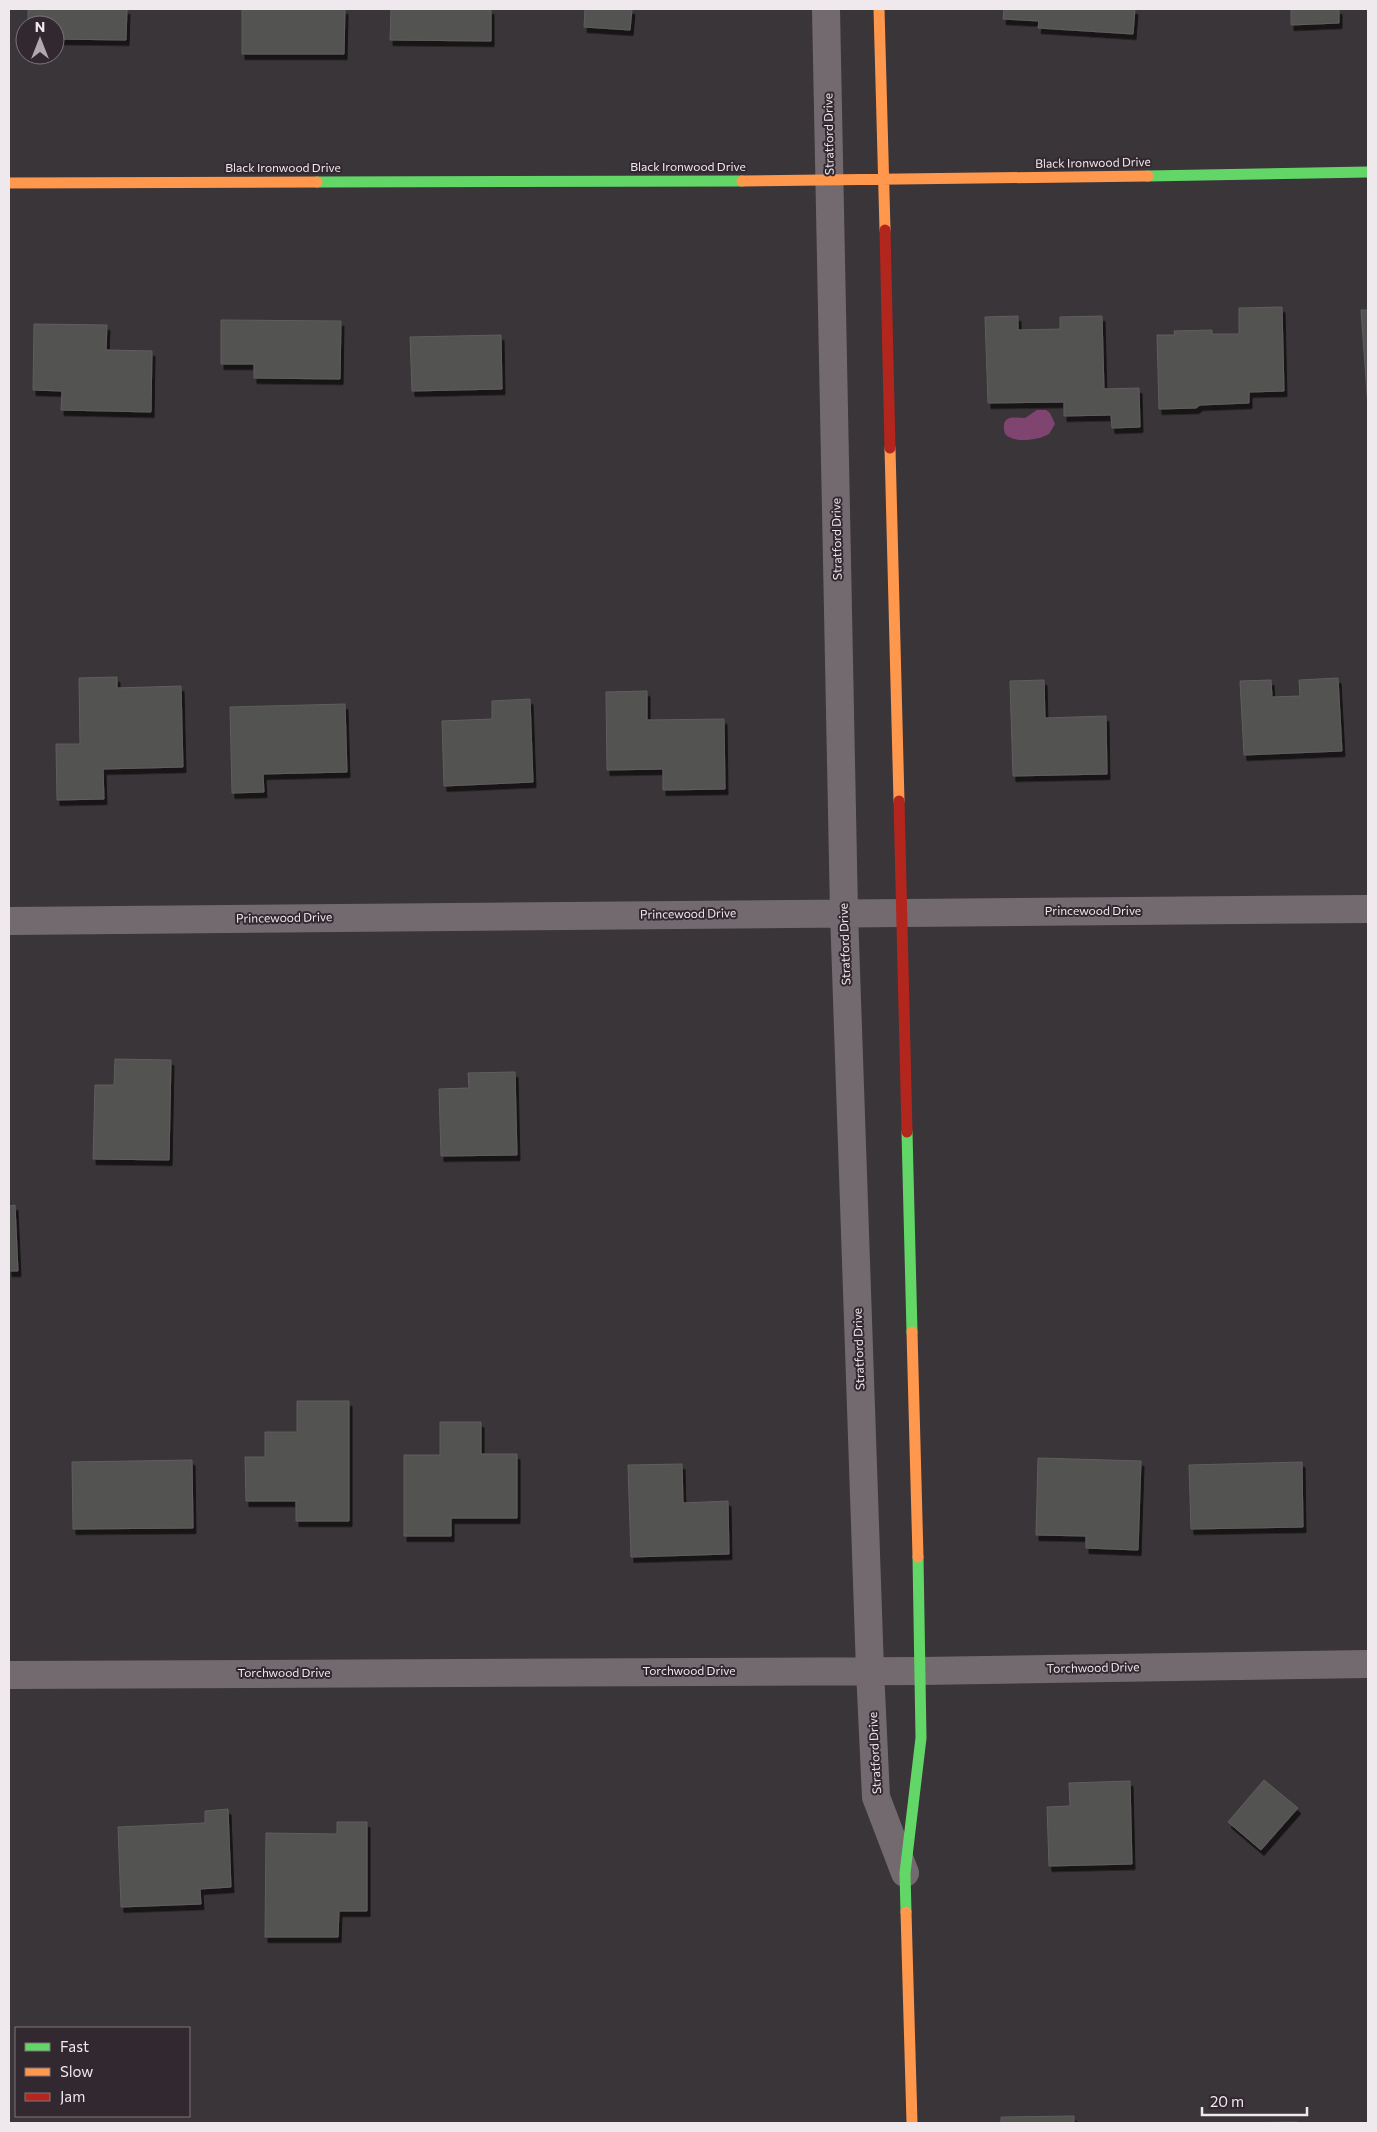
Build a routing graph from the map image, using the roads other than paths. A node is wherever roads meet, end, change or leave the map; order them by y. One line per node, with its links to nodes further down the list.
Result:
1 (826, 9): 4 (street, Stratford Drive)
2 (879, 9): 5 (street, Stratford Drive)
3 (1368, 172): 5 (street, Black Ironwood Drive)
4 (830, 180): 5 (street, Black Ironwood Drive); 6 (street, Black Ironwood Drive); 8 (street, Stratford Drive)
5 (884, 180): 9 (street, Stratford Drive)
6 (9, 183)
7 (1368, 909): 9 (street, Princewood Drive)
8 (844, 912): 9 (street, Princewood Drive); 10 (street, Princewood Drive); 12 (street, Stratford Drive)
9 (903, 913): 13 (street, Stratford Drive)
10 (9, 921)
11 (1368, 1664): 13 (street, Torchwood Drive)
12 (870, 1670): 13 (street, Torchwood Drive); 14 (street, Torchwood Drive); 15 (street, Stratford Drive)
13 (922, 1671): 15 (street, Stratford Drive)
14 (9, 1675)
15 (905, 1873): 16 (street, Stratford Drive)
16 (912, 2123)

